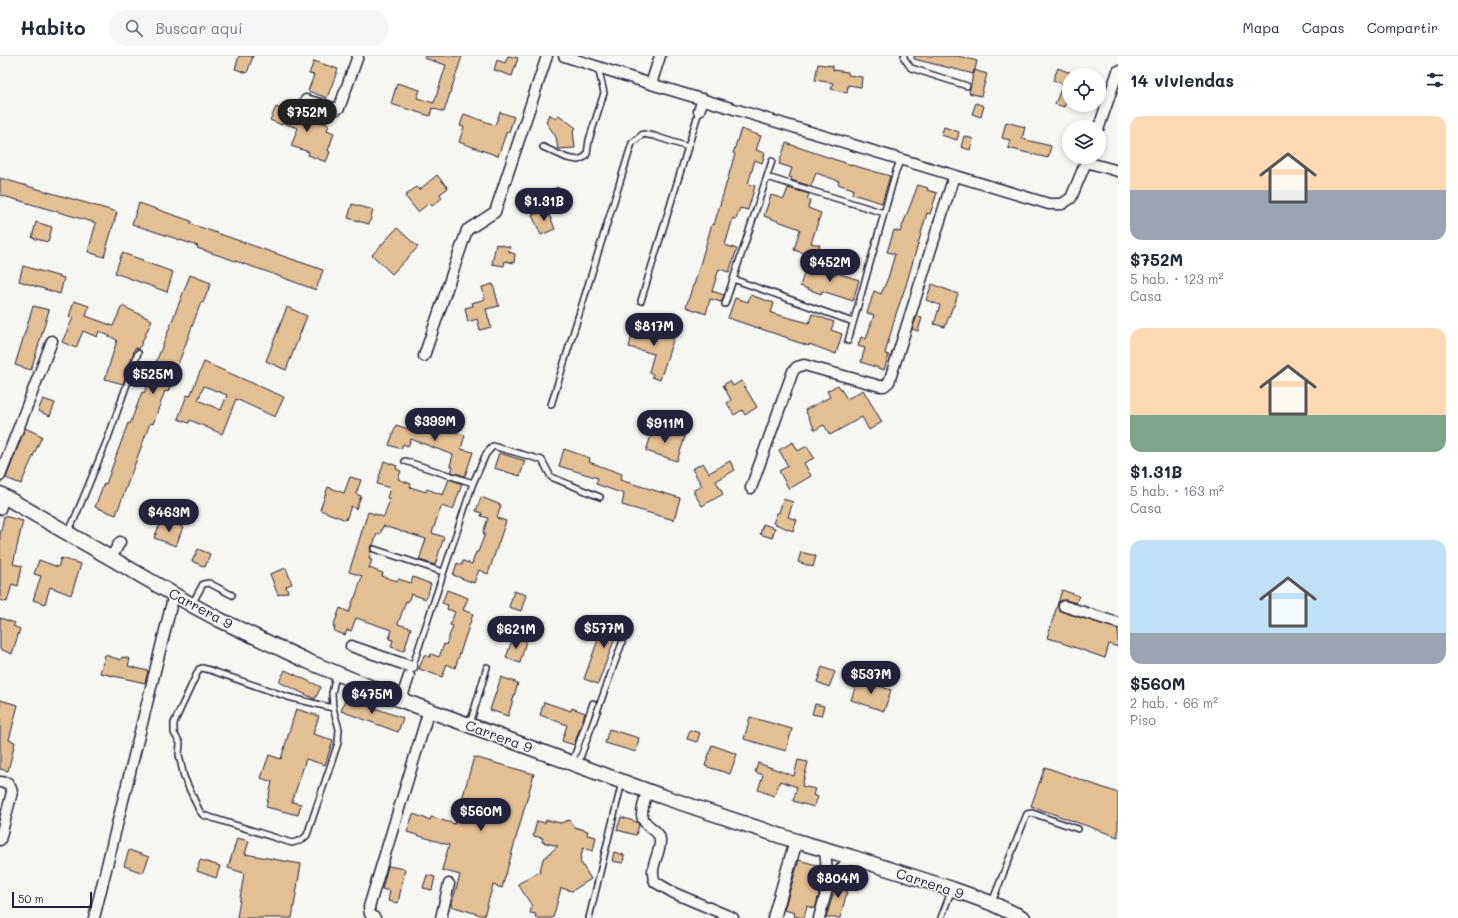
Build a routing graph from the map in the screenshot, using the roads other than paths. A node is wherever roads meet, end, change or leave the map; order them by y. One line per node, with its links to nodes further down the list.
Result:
1 (358, 56): 11 (street)
2 (546, 56): 31 (street)
3 (564, 56): 6 (street)
4 (660, 56): 8 (street)
5 (904, 56): 9 (lane)
6 (598, 67): 8 (street); 15 (lane)
7 (1118, 71): 13 (street)
8 (651, 84): 10 (street)
9 (967, 86)
10 (703, 99): 12 (street); 16 (street)
11 (306, 100)
12 (699, 111): 14 (lane)
13 (1100, 120)
14 (688, 147): 25 (lane); 32 (lane)
15 (544, 148)
16 (901, 159): 21 (street); 23 (lane)
17 (772, 161): 22 (lane)
18 (1085, 164): 21 (street)
19 (1098, 164): 20 (street)
20 (1118, 171)
21 (954, 176): 36 (street)
22 (767, 177): 23 (lane); 24 (lane)
23 (884, 214): 27 (lane)
24 (733, 279): 26 (lane); 27 (lane)
25 (641, 301)
26 (725, 304)
27 (853, 322): 29 (lane)
28 (52, 341): 34 (street)
29 (848, 341)
30 (138, 353): 39 (lane)
31 (424, 356)
32 (551, 405)
33 (405, 461): 35 (lane)
34 (0, 476)
35 (473, 483): 37 (lane); 43 (lane)
36 (751, 488)
37 (600, 497)
38 (1, 500): 39 (main road, Carrera 9)
39 (68, 532): 42 (main road, Carrera 9)
40 (120, 542): 42 (street)
41 (374, 549): 43 (lane)
42 (111, 558): 44 (main road, Carrera 9)
43 (443, 572): 52 (lane)
44 (174, 594): 46 (main road, Carrera 9); 72 (street)
45 (232, 595): 46 (lane)
46 (192, 605): 53 (main road, Carrera 9)
47 (1064, 606): 48 (street)
48 (1118, 623)
49 (622, 643): 59 (lane)
50 (351, 646): 52 (street)
51 (487, 667): 58 (lane)
52 (411, 672): 54 (street)
53 (336, 674): 54 (main road, Carrera 9); 56 (lane)
54 (401, 700): 57 (main road, Carrera 9)
55 (593, 703): 59 (lane)
56 (333, 708): 56 (lane)
57 (428, 710): 58 (main road, Carrera 9); 73 (street)
58 (469, 725): 59 (main road, Carrera 9)
59 (575, 764): 60 (main road, Carrera 9)
60 (623, 781): 62 (main road, Carrera 9); 75 (lane)
61 (0, 782): 64 (street)
62 (647, 791): 65 (main road, Carrera 9); 76 (street)
63 (1078, 829): 71 (lane)
64 (0, 840)
65 (796, 841): 66 (main road, Carrera 9); 77 (street)
66 (825, 850): 67 (main road, Carrera 9); 68 (street)
67 (851, 857): 68 (street); 70 (main road, Carrera 9)
68 (831, 875): 78 (street)
69 (449, 884): 74 (street)
70 (952, 890): 71 (main road, Carrera 9); 79 (lane)
71 (991, 903): 80 (main road, Carrera 9)
72 (94, 918)
73 (375, 918)
74 (441, 918)
75 (589, 918)
76 (733, 918)
77 (774, 918)
78 (819, 918)
79 (941, 918)
80 (1023, 918)

